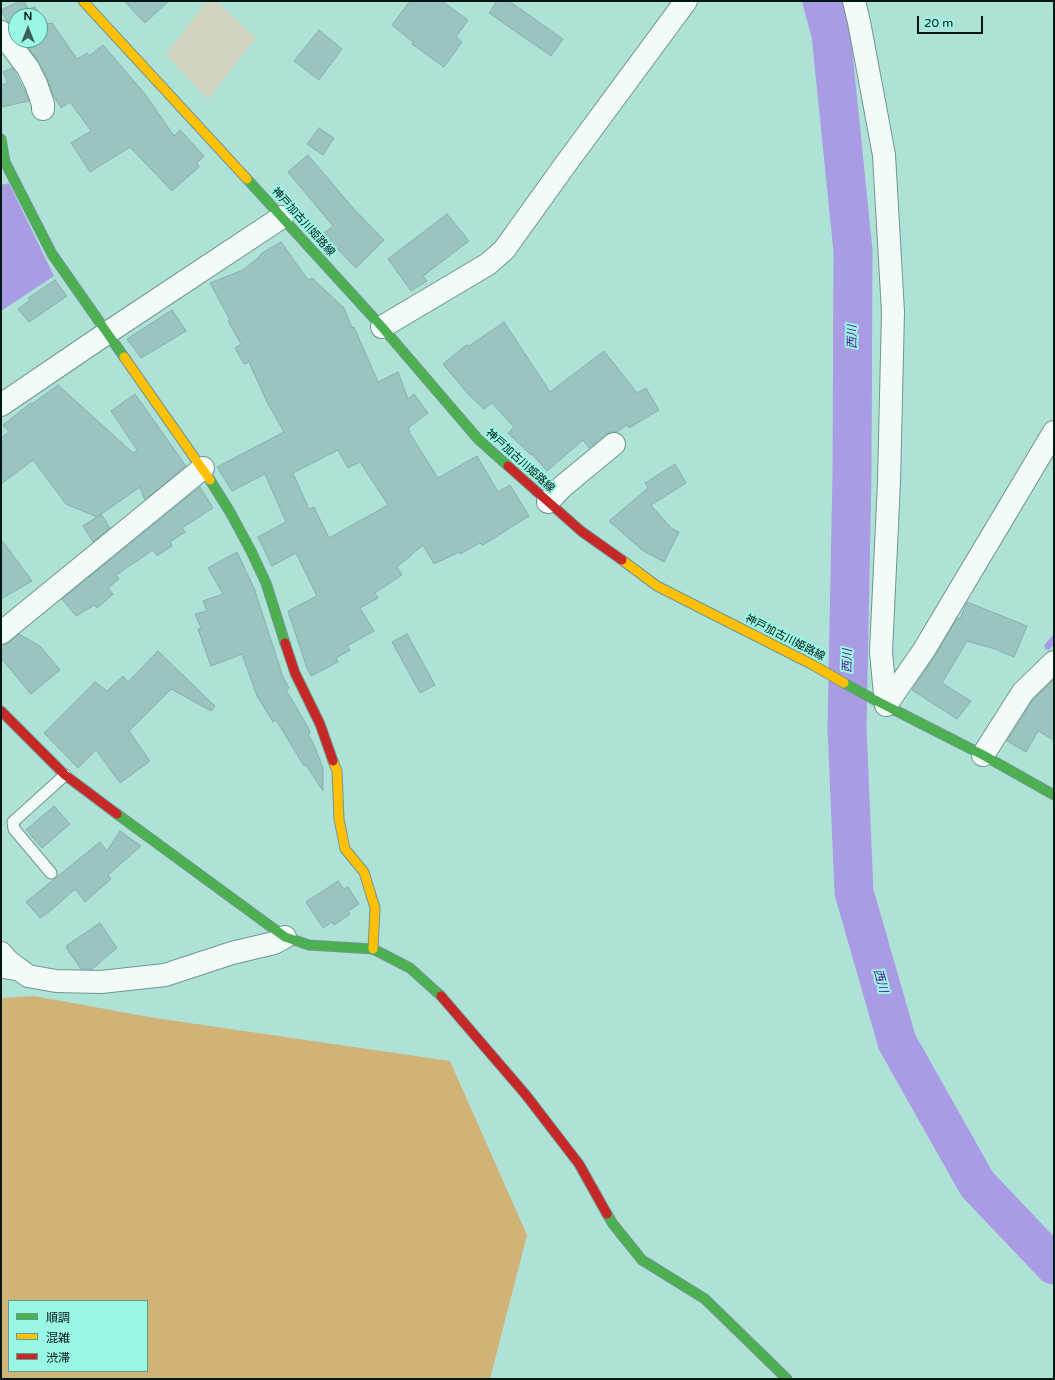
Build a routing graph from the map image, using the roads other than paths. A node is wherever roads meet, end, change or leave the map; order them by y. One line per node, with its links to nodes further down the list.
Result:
1 (686, 1): 9 (street)
2 (854, 1): 18 (street)
3 (87, 3): 8 (street, 神戸加古川姫路線)
4 (1, 32): 5 (street)
5 (43, 109)
6 (1, 139): 7 (street)
7 (6, 172): 10 (street)
8 (282, 217): 9 (street, 神戸加古川姫路線); 10 (street)
9 (382, 327): 15 (street, 神戸加古川姫路線)
10 (107, 333): 11 (street); 14 (street)
11 (1, 405)
12 (1054, 432): 18 (street)
13 (614, 444): 15 (street)
14 (203, 468): 16 (street); 25 (street)
15 (548, 502): 18 (street, 神戸加古川姫路線)
16 (1, 633)
17 (1054, 662): 20 (street)
18 (879, 702): 20 (street, 神戸加古川姫路線)
19 (1, 711): 21 (street)
20 (983, 755): 22 (street, 神戸加古川姫路線)
21 (65, 775): 23 (lane); 24 (street)
22 (1054, 795)
23 (51, 873)
24 (285, 937): 25 (street); 28 (street)
25 (373, 949): 29 (street)
26 (1, 953): 28 (street)
27 (1, 972): 28 (lane)
28 (28, 976)
29 (787, 1379)

